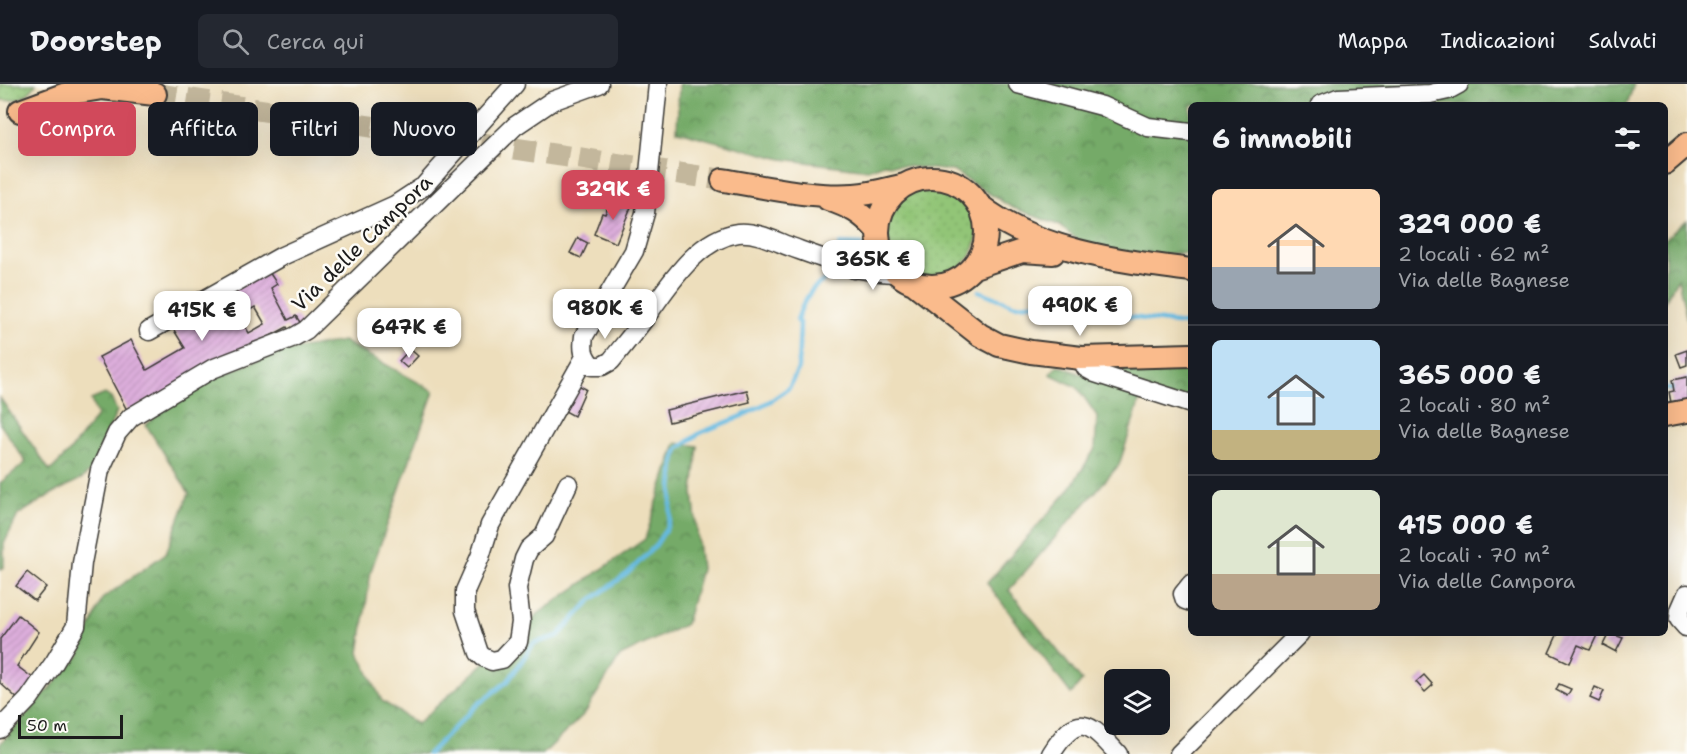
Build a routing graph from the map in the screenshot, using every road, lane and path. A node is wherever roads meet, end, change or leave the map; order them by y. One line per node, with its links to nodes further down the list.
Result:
1 (49, 84): 10 (main road)
2 (515, 84): 25 (street)
3 (599, 84): 38 (street, Via delle Campora)
4 (658, 84): 27 (street)
5 (1018, 84): 11 (street)
6 (1459, 84): 9 (street)
7 (96, 86): 8 (main road); 10 (main road)
8 (155, 94)
9 (1328, 102)
10 (10, 111)
11 (1188, 132)
12 (1687, 144): 13 (main road)
13 (1668, 160)
14 (723, 180): 16 (main road)
15 (907, 185): 16 (main road); 17 (main road); 18 (main road)
16 (816, 195): 18 (main road)
17 (980, 206): 19 (main road); 22 (main road)
18 (879, 237): 20 (street); 23 (main road)
19 (1100, 256): 21 (main road); 22 (main road)
20 (847, 267): 23 (street); 27 (street)
21 (1188, 270)
22 (969, 272): 23 (main road); 24 (main road)
23 (906, 278): 24 (main road)
24 (962, 320): 28 (main road)
25 (149, 331)
26 (1188, 355): 28 (main road)
27 (585, 357): 32 (street)
28 (1081, 358): 29 (street)
29 (1188, 403)
30 (1687, 411): 31 (main road)
31 (1668, 414)
32 (568, 484)
33 (1188, 588): 35 (street)
34 (1687, 594): 36 (street)
35 (1188, 601)
36 (1686, 627)
37 (1297, 636): 41 (street)
38 (0, 729)
39 (1051, 754): 40 (street)
40 (1118, 754)
41 (1179, 754)

